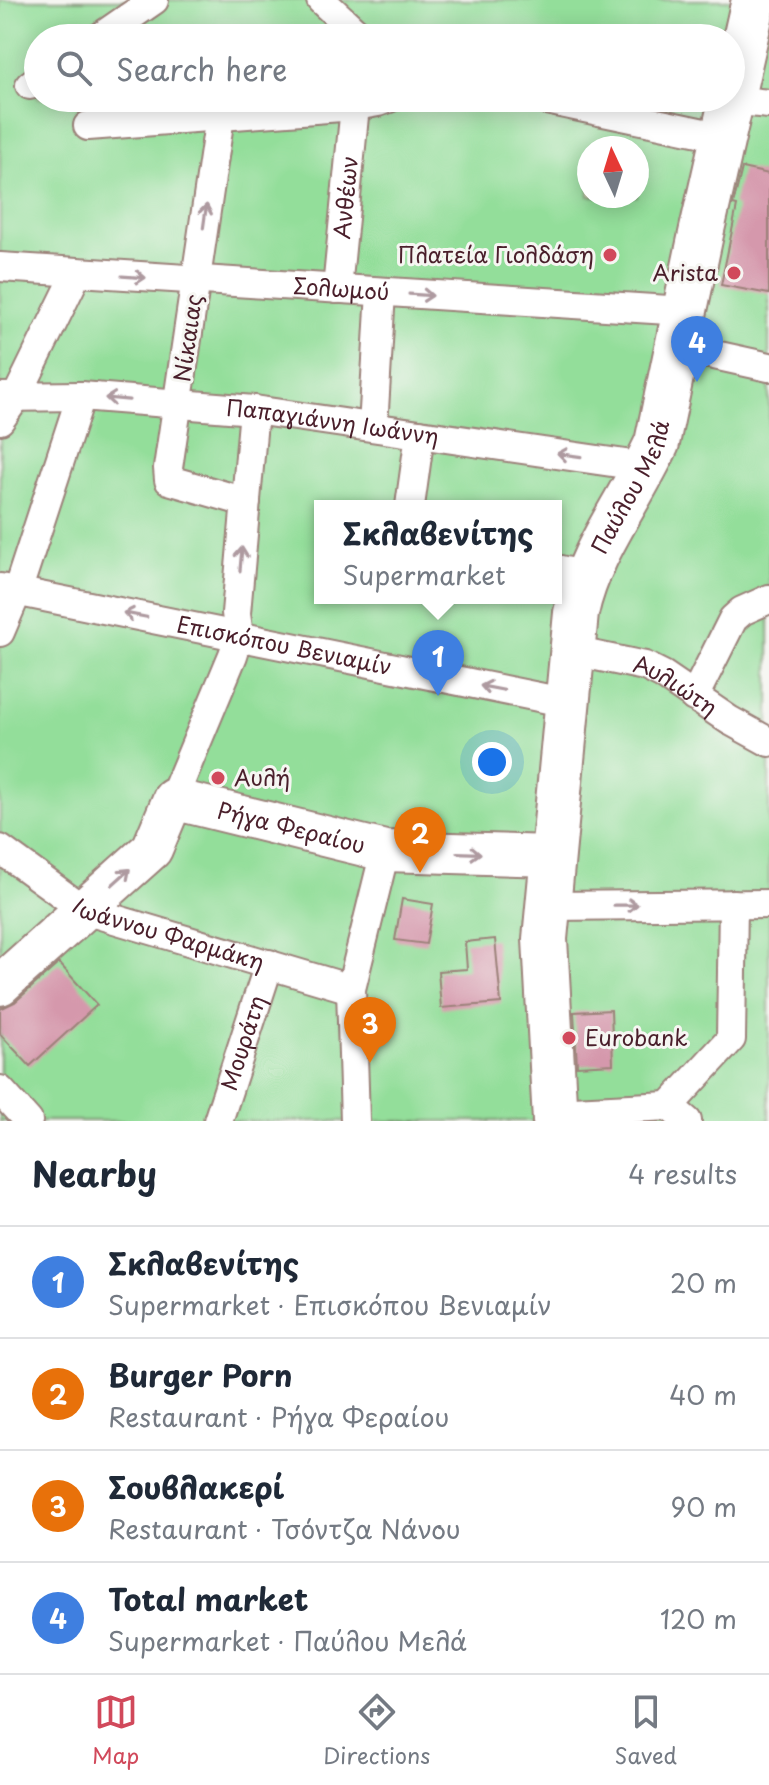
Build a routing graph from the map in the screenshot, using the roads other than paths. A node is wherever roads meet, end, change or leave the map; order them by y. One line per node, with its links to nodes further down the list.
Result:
1 (154, 0): 4 (street)
2 (321, 0): 5 (street)
3 (752, 1): 6 (main road, Παύλου Μελά)
4 (119, 24)
5 (347, 24)
6 (745, 73)
7 (274, 112): 11 (street)
8 (354, 112): 16 (street, Ανθέων)
9 (716, 112): 10 (street)
10 (741, 114): 18 (main road, Παύλου Μελά)
11 (220, 116): 12 (street); 15 (street, Νίκαιας, one-way to 11)
12 (88, 126)
13 (0, 267): 14 (street, Σολωμού)
14 (77, 273): 15 (street, Σολωμού, one-way to 15); 21 (street)
15 (196, 281): 16 (street, Σολωμού); 22 (street, Νίκαιας)
16 (337, 289): 17 (street, Σολωμού)
17 (381, 292): 18 (street, Σολωμού, one-way to 18); 25 (street)
18 (681, 329): 19 (street, Σολωμού); 27 (main road, Παύλου Μελά)
19 (769, 367)
20 (81, 396): 21 (street, Παπαγιάννη Ιωάννη); 22 (street, Παπαγιάννη Ιωάννη, one-way to 20); 31 (street)
21 (8, 397): 24 (street)
22 (178, 404): 23 (street, Παπαγιάννη Ιωάννη); 29 (street, Νίκαιας)
23 (254, 410): 25 (street, Παπαγιάννη Ιωάννη); 29 (street)
24 (0, 420)
25 (373, 427): 26 (street, Παπαγιάννη Ιωάννη)
26 (420, 434): 27 (street, Παπαγιάννη Ιωάννη, one-way to 26); 28 (street)
27 (646, 467): 30 (main road, Παύλου Μελά)
28 (411, 500)
29 (246, 502): 34 (street, one-way to 29)
30 (571, 572): 35 (main road, Παύλου Μελά)
31 (9, 590): 33 (street); 34 (street, Επισκόπου Βενιαμίν, one-way to 31)
32 (769, 599): 36 (street)
33 (0, 632)
34 (239, 636): 37 (street, Επισκόπου Βενιαμίν, one-way to 34); 39 (street)
35 (572, 651): 36 (street, Αυλιώτη); 37 (main road, Παύλου Μελά)
36 (694, 697): 38 (street, Αυλιώτη)
37 (568, 703): 42 (main road, Παύλου Μελά)
38 (769, 742)
39 (173, 799): 41 (street, Ρήγα Φεραίου); 46 (street, one-way to 39)
40 (0, 849): 46 (street, Ιωάννου Φαρμάκη)
41 (385, 851): 42 (street, Ρήγα Φεραίου, one-way to 42); 49 (street)
42 (553, 856): 45 (main road, Παύλου Μελά)
43 (733, 904): 44 (street); 45 (street, one-way to 43); 51 (street)
44 (769, 904)
45 (548, 906): 52 (main road, Παύλου Μελά)
46 (84, 910): 47 (street, Ιωάννου Φαρμάκη); 48 (street)
47 (269, 964): 49 (street, Ιωάννου Φαρμάκη); 54 (street, Μουράτη)
48 (0, 985)
49 (351, 989): 55 (street)
50 (0, 1090): 53 (street)
51 (678, 1114): 52 (street)
52 (554, 1116)
53 (28, 1121)
54 (218, 1121)
55 (355, 1121)

